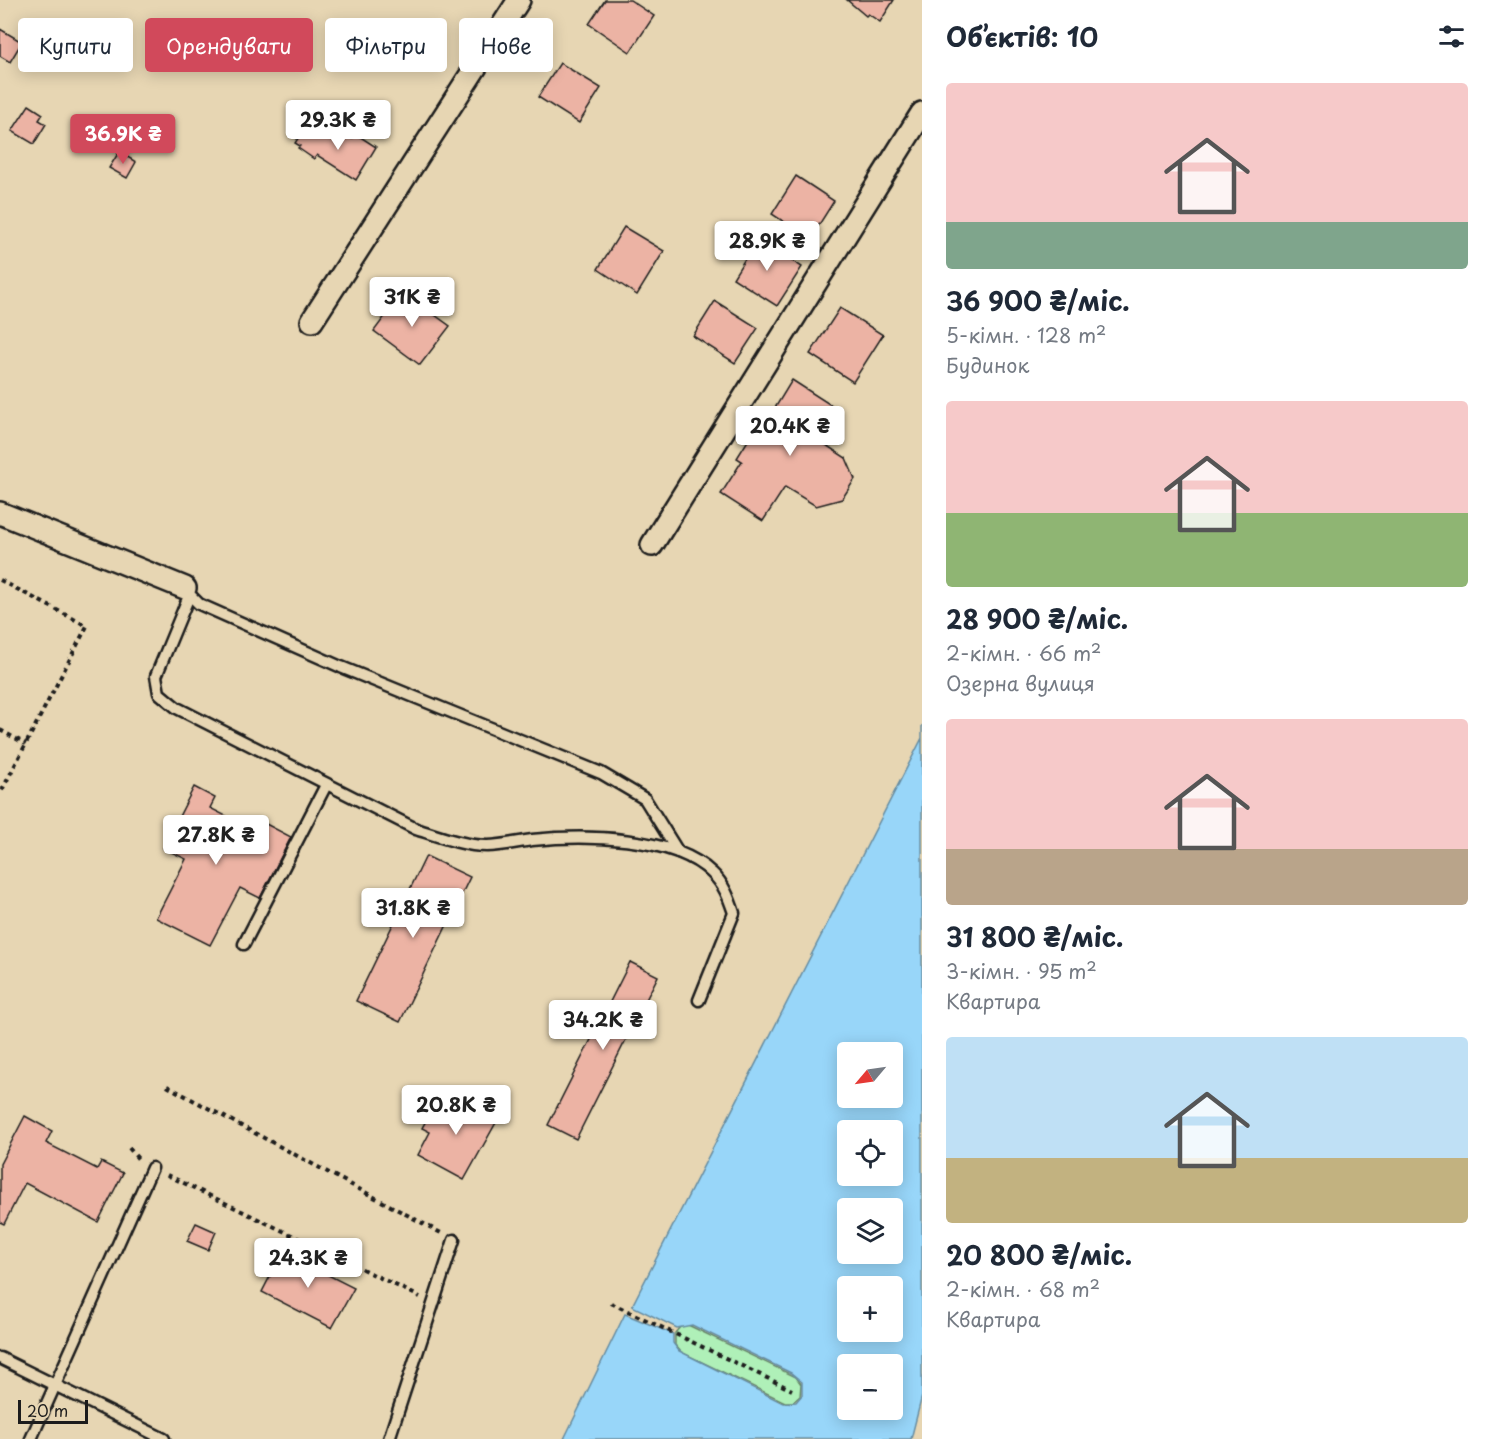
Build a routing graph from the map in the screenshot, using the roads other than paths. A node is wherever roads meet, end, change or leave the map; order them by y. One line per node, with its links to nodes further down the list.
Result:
1 (519, 0): 3 (street)
2 (922, 113): 5 (street)
3 (312, 321)
4 (0, 513): 6 (street)
5 (652, 545)
6 (187, 592): 7 (lane); 8 (lane)
7 (326, 785): 8 (lane); 9 (lane)
8 (678, 852): 10 (lane)
9 (244, 944)
10 (699, 1000)
11 (152, 1168): 14 (lane)
12 (454, 1240): 17 (lane)
13 (0, 1359): 14 (lane)
14 (56, 1386): 15 (lane); 16 (lane)
15 (31, 1439)
16 (164, 1439)
17 (389, 1439)

